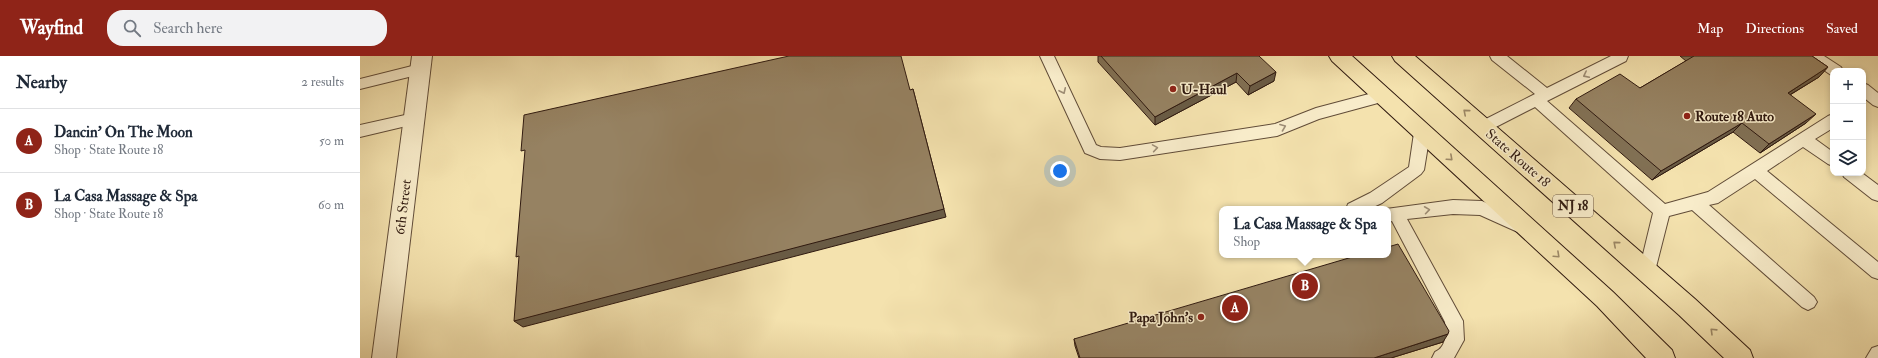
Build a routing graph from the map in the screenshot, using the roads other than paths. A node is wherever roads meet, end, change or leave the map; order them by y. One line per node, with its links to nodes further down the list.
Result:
1 (1046, 56): 10 (lane, one-way to 10)
2 (1339, 56): 10 (highway)
3 (1402, 56): 14 (highway, State Route 18 / NJ 18, one-way to 3)
4 (1497, 56): 11 (lane)
5 (1814, 56): 8 (lane)
6 (1620, 57): 11 (lane, one-way to 11)
7 (421, 62): 9 (lane); 12 (street, 6th Street)
8 (1832, 68)
9 (360, 84)
10 (1384, 96): 16 (highway)
11 (1541, 98): 14 (lane); 24 (lane)
12 (414, 119): 15 (lane); 31 (street, 6th Street)
13 (1830, 122): 17 (lane)
14 (1483, 127): 27 (highway, State Route 18 / NJ 18, one-way to 14)
15 (360, 132)
16 (1422, 134): 23 (lane); 26 (highway, one-way to 26)
17 (1804, 138): 18 (lane); 19 (lane)
18 (1830, 158)
19 (1755, 170): 22 (lane); 28 (lane)
20 (1854, 176): 21 (lane)
21 (1878, 194)
22 (1694, 202): 24 (lane); 29 (lane)
23 (1360, 206)
24 (1662, 211): 27 (lane)
25 (1392, 214): 26 (lane, one-way to 26); 32 (lane)
26 (1533, 232): 33 (highway, one-way to 33)
27 (1647, 271): 34 (highway, State Route 18 / NJ 18, one-way to 27)
28 (1878, 272)
29 (1808, 302)
30 (1878, 354): 35 (lane)
31 (384, 358)
32 (1441, 358)
33 (1663, 358)
34 (1741, 358)
35 (1875, 358)

